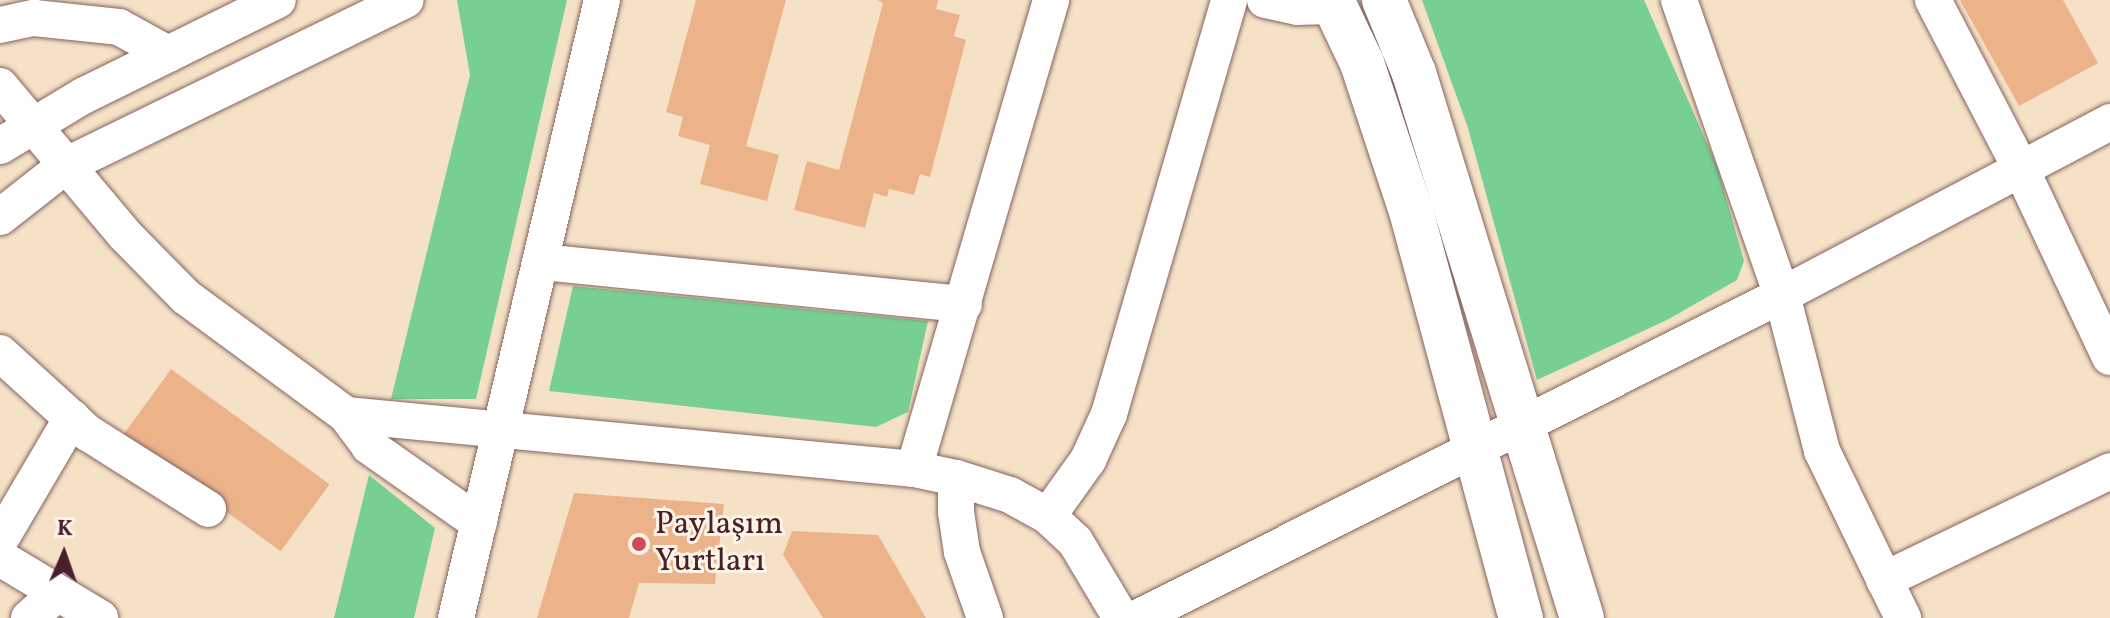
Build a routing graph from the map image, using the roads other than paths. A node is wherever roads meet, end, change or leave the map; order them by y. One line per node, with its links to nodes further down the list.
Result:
1 (406, 0): 17 (street)
2 (602, 0): 20 (street)
3 (1051, 0): 22 (street)
4 (1229, 0): 34 (street)
5 (1265, 0): 9 (street)
6 (1384, 0): 27 (main road)
7 (1933, 0): 18 (street)
8 (266, 3): 12 (street)
9 (1333, 3): 29 (main road)
10 (1689, 6): 21 (street)
11 (0, 25): 12 (street)
12 (168, 54): 15 (street)
13 (0, 86): 15 (street)
14 (2110, 122): 18 (street)
15 (32, 124): 16 (street); 17 (street)
16 (0, 146)
17 (65, 166): 19 (street); 25 (street)
18 (2021, 169): 21 (street); 24 (street)
19 (0, 217)
20 (541, 262): 22 (street); 28 (street)
21 (1782, 295): 27 (street); 38 (street)
22 (964, 304): 30 (street)
23 (0, 353): 26 (street)
24 (2110, 357)
25 (346, 415): 28 (street); 35 (street)
26 (72, 418): 33 (street); 36 (street)
27 (1525, 425): 29 (street); 47 (main road)
28 (501, 432): 30 (street); 35 (street)
29 (1473, 451): 45 (street); 46 (main road)
30 (914, 469): 32 (street)
31 (2110, 471): 38 (street)
32 (956, 478): 34 (street); 43 (street)
33 (208, 509)
34 (1048, 516): 44 (street)
35 (479, 523): 42 (street)
36 (0, 540)
37 (0, 558): 39 (street)
38 (1884, 580): 48 (street)
39 (58, 593): 40 (street); 41 (street)
40 (29, 618)
41 (100, 618)
42 (456, 618)
43 (985, 618)
44 (1121, 618)
45 (1137, 618)
46 (1521, 618)
47 (1582, 618)
48 (1903, 618)

